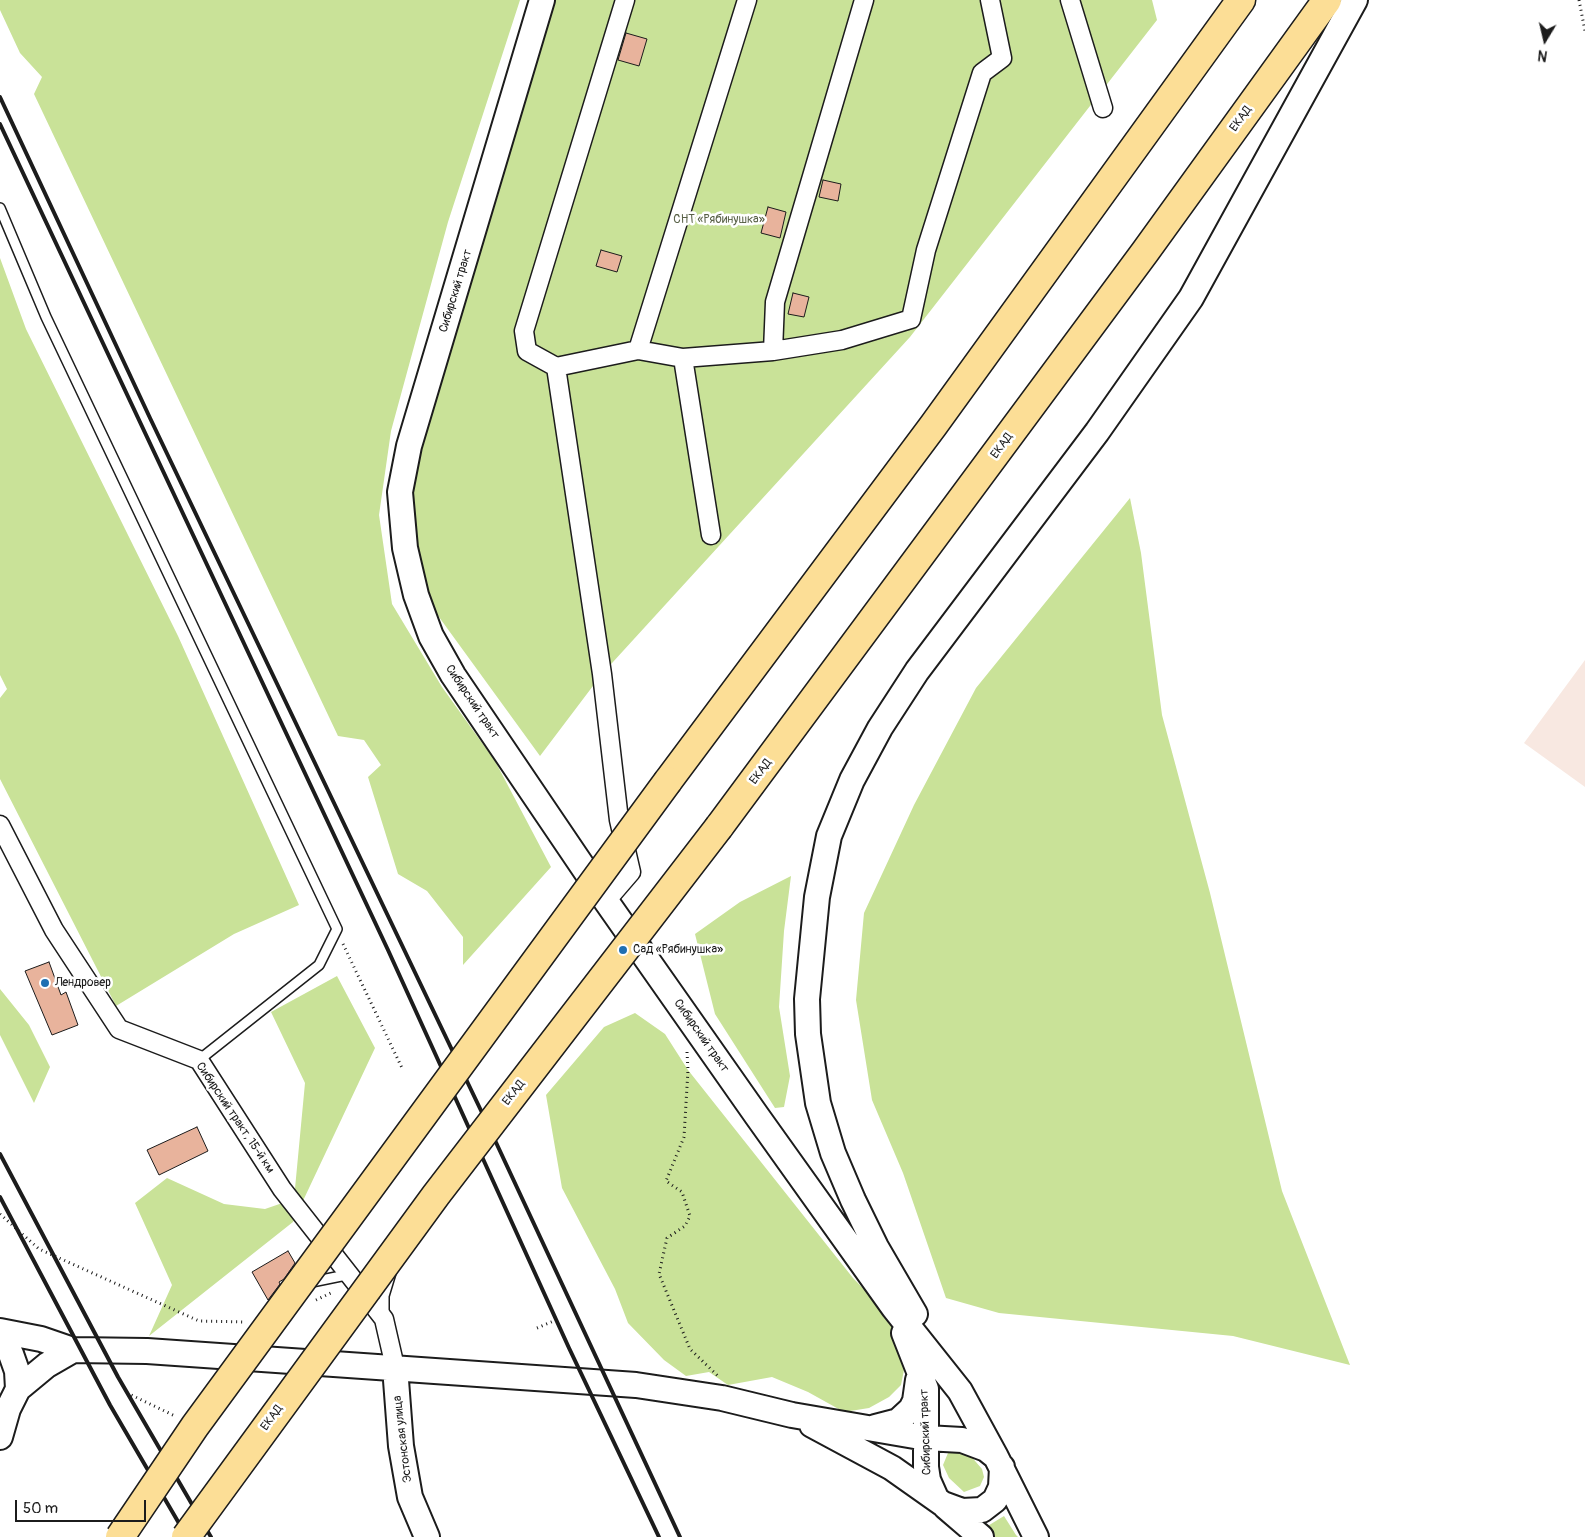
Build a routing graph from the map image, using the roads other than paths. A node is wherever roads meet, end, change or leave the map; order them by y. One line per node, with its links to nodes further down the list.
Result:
1 (542, 0): 18 (main road, Сибирский тракт)
2 (625, 0): 15 (street)
3 (747, 0): 12 (street)
4 (864, 0): 13 (street)
5 (990, 0): 13 (street)
6 (1070, 0): 10 (street)
7 (1241, 0): 40 (highway, bridge)
8 (1327, 0): 41 (highway, ЕКАД, bridge)
9 (1355, 0): 30 (main road)
10 (1103, 108)
11 (0, 208): 19 (lane)
12 (638, 350): 14 (street); 15 (street)
13 (774, 351): 14 (street)
14 (683, 358): 16 (street)
15 (556, 367): 18 (street)
16 (711, 535)
17 (0, 824): 19 (street, Сибирский тракт, 15-й км)
18 (606, 901): 23 (main road, Сибирский тракт)
19 (199, 1060): 21 (street, Сибирский тракт, 15-й км)
20 (403, 1234): 24 (lane)
21 (354, 1278): 22 (lane); 24 (street, Сибирский тракт, 15-й км)
22 (297, 1285)
23 (894, 1308): 28 (main road, Сибирский тракт); 30 (main road, Сибирский тракт)
24 (384, 1319): 29 (street, Сибирский тракт, 15-й км)
25 (0, 1331): 27 (main road)
26 (0, 1339): 31 (main road)
27 (73, 1350): 29 (main road); 31 (main road)
28 (916, 1363): 33 (main road); 35 (main road, Сибирский тракт)
29 (395, 1367): 32 (main road); 42 (main road, Эстонская улица)
30 (960, 1391): 37 (main road, Сибирский тракт)
31 (9, 1405): 34 (main road)
32 (792, 1416): 33 (main road); 39 (main road)
33 (873, 1427): 35 (main road)
34 (0, 1437)
35 (926, 1438): 36 (main road); 38 (main road, Сибирский тракт)
36 (953, 1439): 37 (main road); 38 (main road)
37 (999, 1462): 39 (main road); 44 (main road, Сибирский тракт)
38 (926, 1466): 39 (main road, Сибирский тракт)
39 (940, 1501): 43 (main road, Сибирский тракт)
40 (120, 1537)
41 (186, 1537)
42 (427, 1537)
43 (982, 1537)
44 (1036, 1537)

